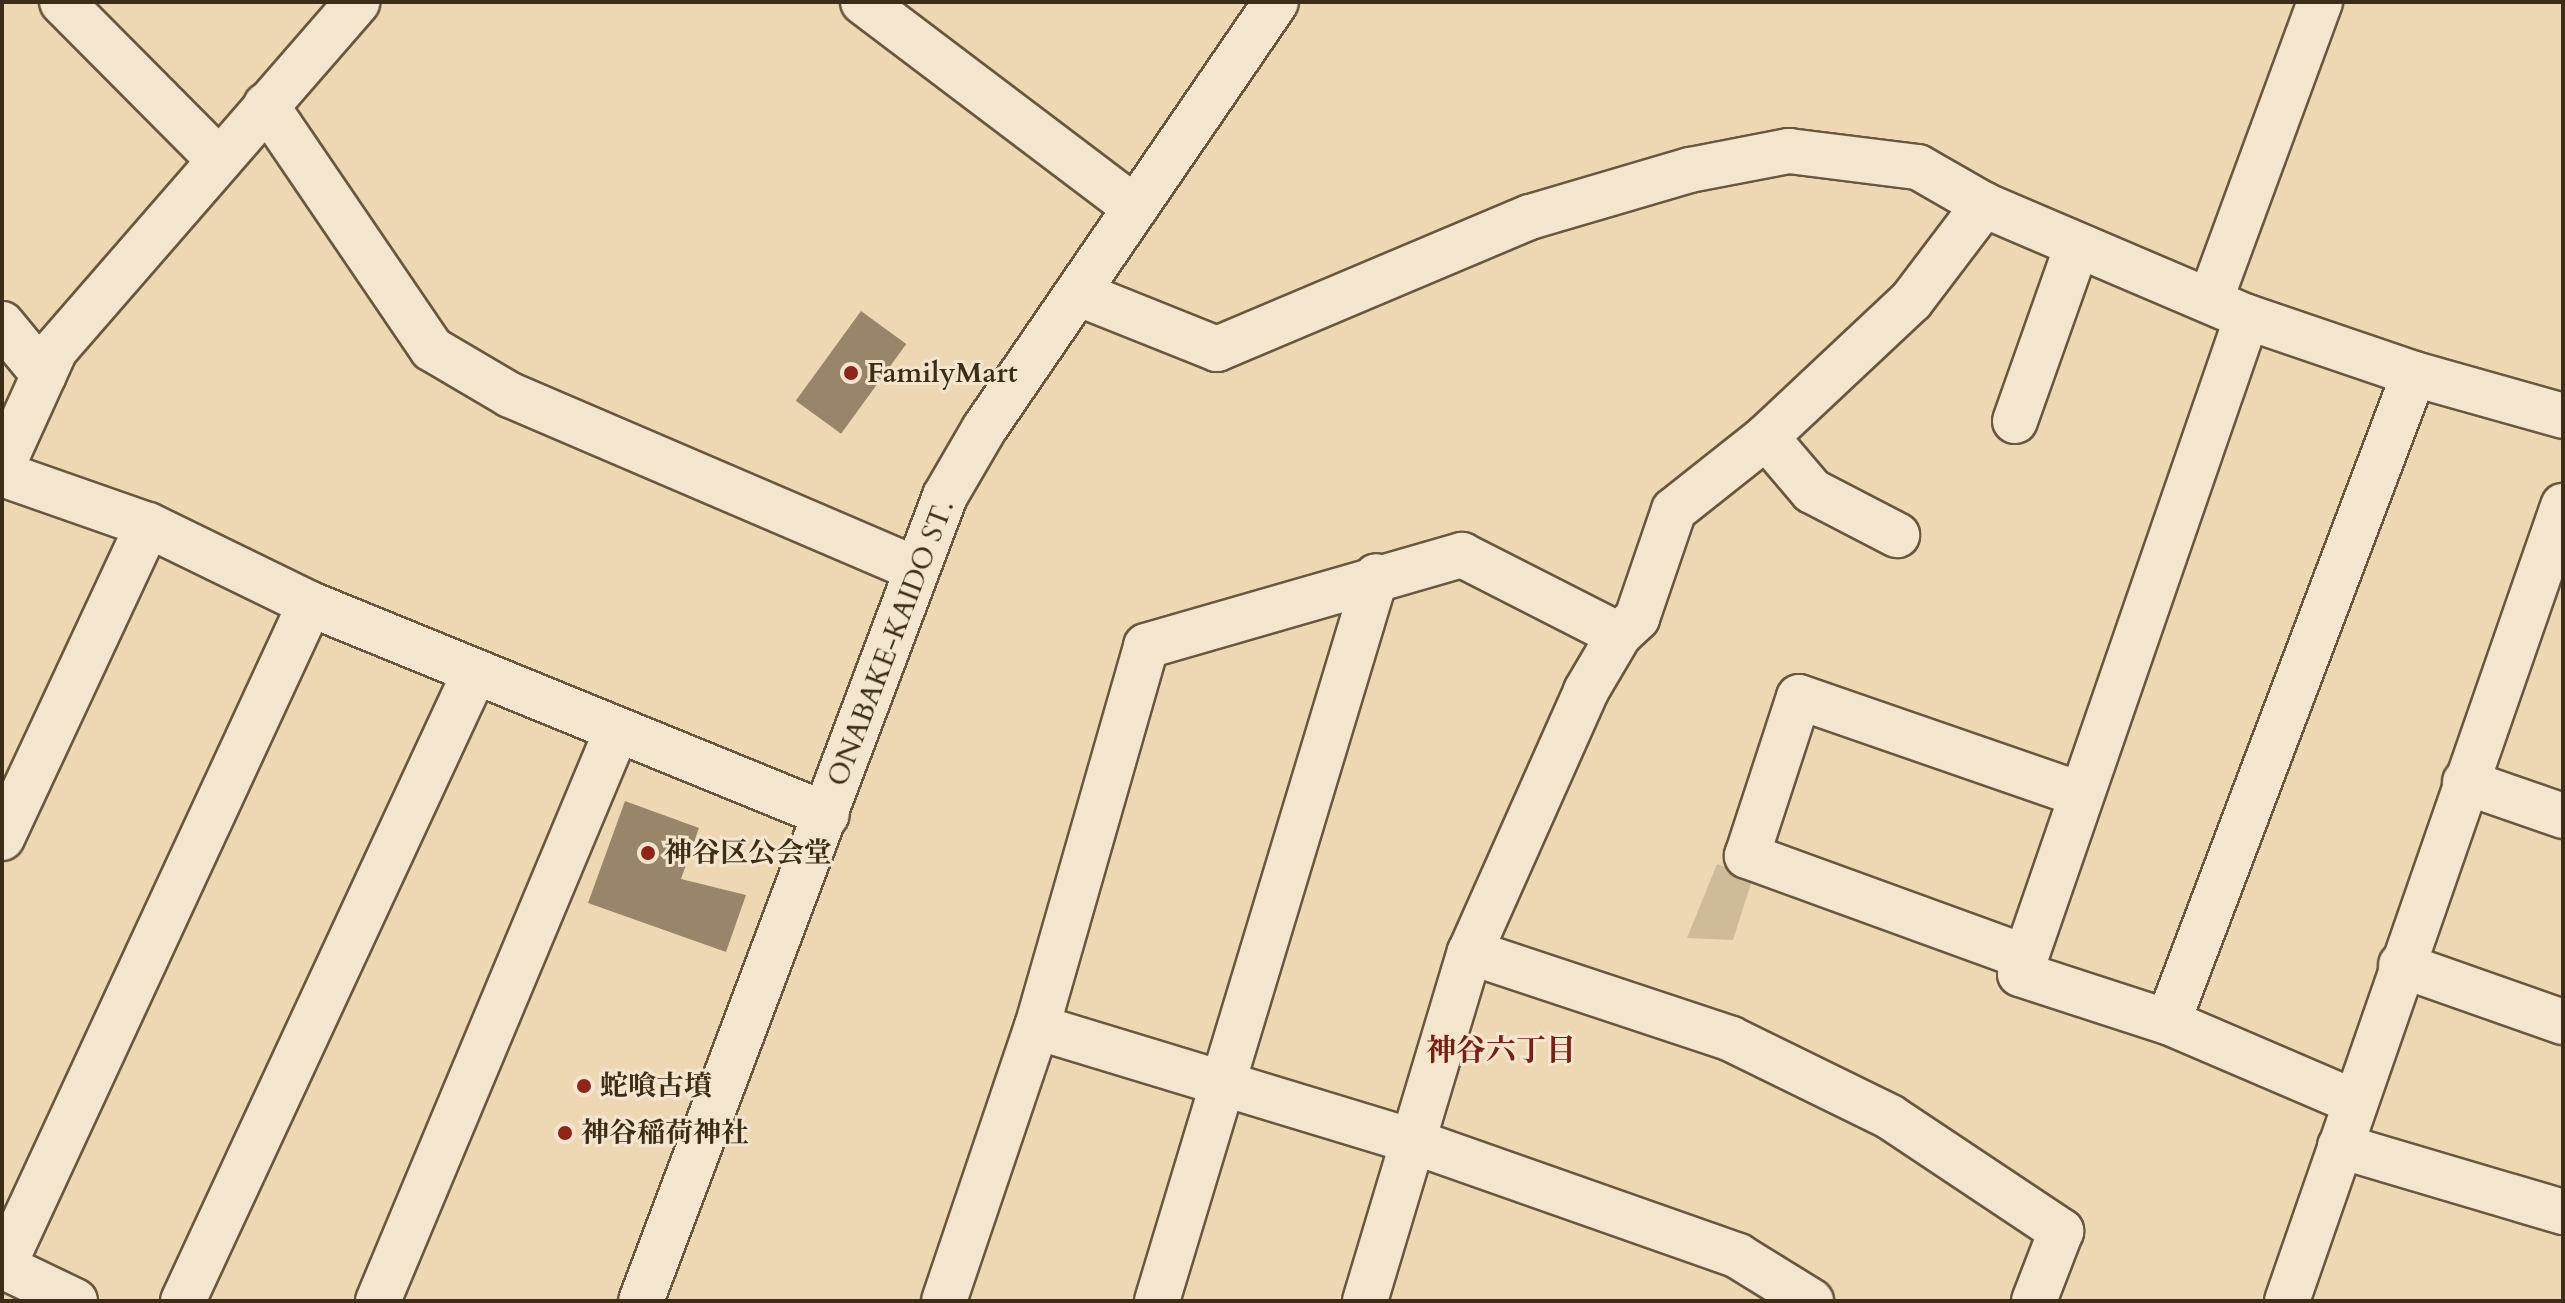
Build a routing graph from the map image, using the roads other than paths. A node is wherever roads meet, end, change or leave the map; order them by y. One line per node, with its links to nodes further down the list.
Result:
1 (358, 2): 6 (street)
2 (863, 2): 9 (street)
3 (1276, 2): 9 (street, ONABAKE-KAIDO ST.)
4 (2320, 2): 12 (street)
5 (87, 10): 7 (street)
6 (266, 105): 7 (street); 24 (street)
7 (219, 160): 15 (street)
8 (1984, 205): 10 (street); 11 (street); 18 (street)
9 (1135, 208): 11 (street, ONABAKE-KAIDO ST.)
10 (2076, 249): 12 (street); 17 (street)
11 (1077, 293): 24 (street, ONABAKE-KAIDO ST.)
12 (2229, 309): 14 (street); 32 (street)
13 (2, 324): 15 (street)
14 (2414, 374): 16 (street); 39 (street)
15 (44, 375): 19 (street)
16 (2563, 416)
17 (2015, 421)
18 (1766, 437): 23 (street); 28 (street)
19 (2, 467)
20 (2, 474): 22 (street)
21 (2563, 506): 26 (street)
22 (148, 525): 27 (street); 35 (street)
23 (1897, 535)
24 (914, 568): 33 (street, ONABAKE-KAIDO ST.)
25 (1376, 576): 28 (street); 41 (street); 42 (street)
26 (2548, 600): 31 (street)
27 (310, 604): 29 (street); 47 (street)
28 (1619, 635): 36 (street)
29 (474, 674): 30 (street); 49 (street)
30 (617, 730): 33 (street); 50 (street)
31 (2465, 782): 34 (street); 38 (street)
32 (2079, 794): 37 (street); 37 (street)
33 (827, 815): 51 (street, ONABAKE-KAIDO ST.)
34 (2563, 816)
35 (2, 838)
36 (1470, 952): 44 (street); 56 (street)
37 (2025, 957): 39 (street)
38 (2401, 965): 40 (street); 43 (street)
39 (2168, 1022): 43 (street)
40 (2563, 1022)
41 (1037, 1027): 42 (street); 52 (street)
42 (1223, 1084): 44 (street); 53 (street)
43 (2355, 1102): 45 (street)
44 (1415, 1142): 54 (street); 55 (street)
45 (2340, 1146): 46 (street); 57 (street)
46 (2563, 1212)
47 (2, 1267): 48 (street)
48 (75, 1301)
49 (183, 1301)
50 (378, 1301)
51 (641, 1301)
52 (944, 1301)
53 (1157, 1301)
54 (1365, 1301)
55 (1811, 1301)
56 (2034, 1301)
57 (2287, 1301)

